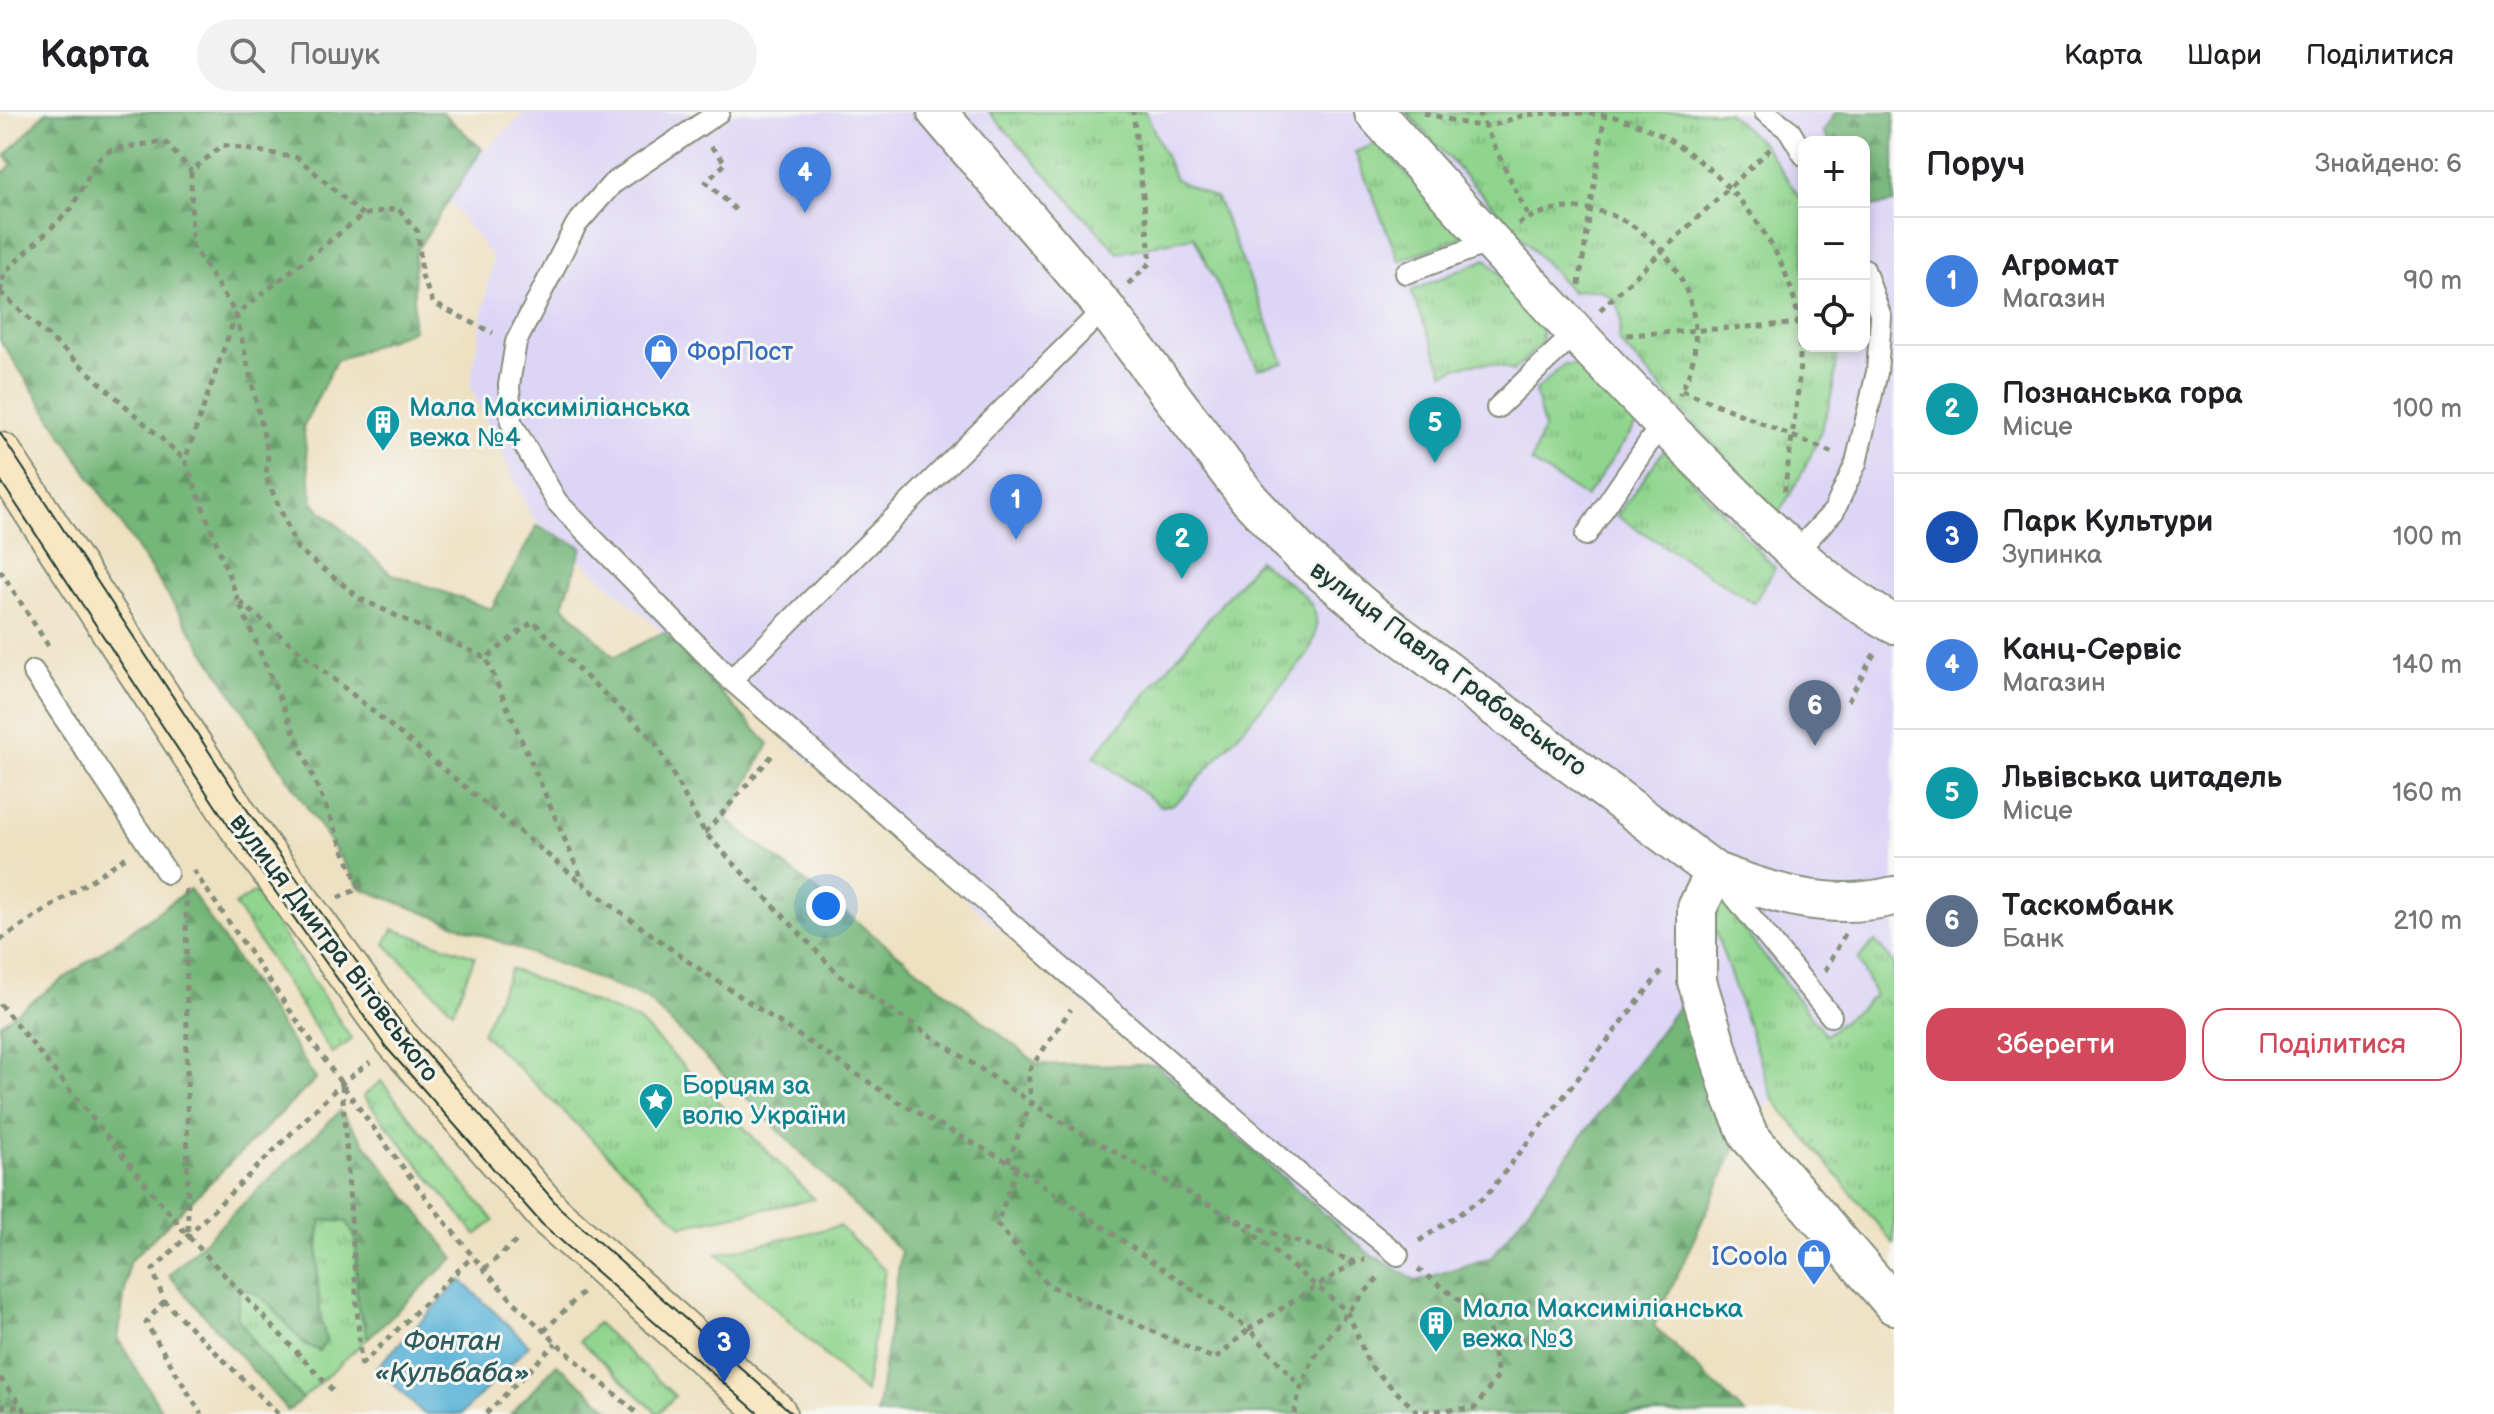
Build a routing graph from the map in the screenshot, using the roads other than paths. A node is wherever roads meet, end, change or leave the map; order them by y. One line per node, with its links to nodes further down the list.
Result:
1 (719, 112): 19 (lane)
2 (937, 112): 9 (street, вулиця Павла Грабовського)
3 (1374, 112): 6 (street)
4 (1765, 112): 5 (lane)
5 (1798, 145)
6 (1490, 242): 7 (lane); 11 (street)
7 (1406, 273)
8 (1870, 280): 10 (lane)
9 (1105, 308): 19 (lane); 20 (street, вулиця Павла Грабовського)
10 (1888, 316): 16 (lane)
11 (1576, 333): 12 (lane); 13 (street)
12 (1497, 408)
13 (1662, 423): 15 (lane); 16 (street)
14 (0, 455): 26 (main road, вулиця Дмитра Вітовського)
15 (1586, 535)
16 (1787, 546): 17 (street)
17 (1892, 623)
18 (33, 671): 21 (lane)
19 (731, 680): 24 (lane)
20 (1715, 872): 22 (street, вулиця Павла Грабовського); 23 (lane); 25 (street)
21 (167, 873)
22 (1878, 900)
23 (1831, 1016)
24 (1398, 1255)
25 (1894, 1305)
26 (774, 1414)

